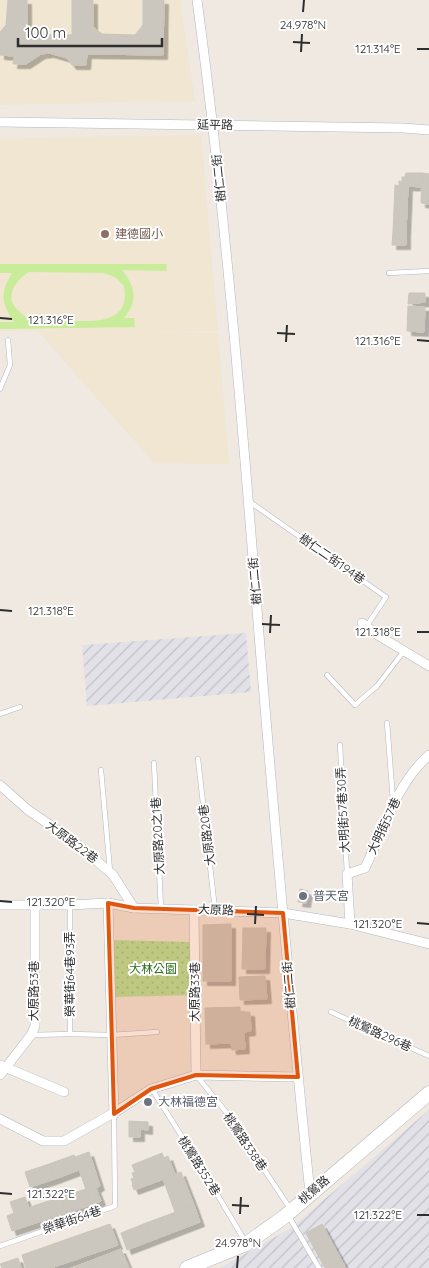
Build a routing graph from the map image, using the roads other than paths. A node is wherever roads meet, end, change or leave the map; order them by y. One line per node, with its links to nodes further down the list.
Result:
1 (197, 0): 3 (street, 樹仁二街)
2 (0, 122): 3 (street, 延平路)
3 (214, 125): 4 (street, 延平路); 9 (street, 樹仁二街)
4 (429, 130)
5 (429, 271): 6 (lane)
6 (389, 274)
7 (8, 340): 8 (lane)
8 (0, 389)
9 (248, 501): 10 (lane, 樹仁二街194巷); 34 (street, 樹仁二街)
10 (364, 625): 11 (street)
11 (404, 651): 12 (street); 13 (lane)
12 (429, 666)
13 (327, 675)
14 (20, 707): 15 (lane)
15 (0, 714)
16 (387, 723): 23 (lane)
17 (340, 745): 25 (lane, 大明街57巷30弄)
18 (429, 755): 23 (street, 大明街57巷)
19 (198, 759): 33 (lane, 大原路20巷)
20 (154, 763): 31 (lane, 大原路20之1巷)
21 (101, 770): 24 (lane)
22 (0, 785): 24 (street, 大原路22巷)
23 (394, 806): 25 (street, 大明街57巷)
24 (110, 872): 30 (street, 大原路22巷)
25 (347, 874): 35 (street)
26 (108, 903): 29 (street, 大原路); 30 (street, 大原路); 41 (street, 榮華街64巷)
27 (0, 905): 28 (street, 大原路)
28 (35, 905): 29 (street, 大原路); 40 (street, 大原路53巷)
29 (70, 905): 39 (lane, 榮華街64巷93弄)
30 (134, 908): 31 (street, 大原路)
31 (161, 908): 32 (street, 大原路)
32 (194, 910): 33 (street, 大原路); 44 (street, 大原路33巷)
33 (216, 910): 34 (street, 大原路)
34 (283, 913): 35 (street, 大原路); 45 (street, 樹仁二街)
35 (350, 924): 36 (street, 大原路)
36 (429, 944)
37 (331, 1012): 42 (lane, 桃鶯路296巷)
38 (157, 1032): 41 (lane)
39 (70, 1034): 40 (lane, 榮華街64巷93弄); 41 (lane)
40 (32, 1035): 43 (street, 大原路53巷)
41 (111, 1035): 49 (street, 榮華街64巷)
42 (429, 1056)
43 (2, 1069): 47 (street, 大原路53巷)
44 (196, 1075): 45 (street); 46 (street); 52 (lane, 桃鶯路338巷)
45 (298, 1077): 51 (street, 樹仁二街)
46 (151, 1089): 49 (street); 53 (lane, 桃鶯路352巷)
47 (64, 1092)
48 (429, 1093): 51 (main road, 桃鶯路)
49 (114, 1114): 50 (street); 54 (lane, 榮華街64巷)
50 (0, 1119)
51 (310, 1193): 52 (main road, 桃鶯路)
52 (289, 1212): 53 (main road, 桃鶯路); 56 (lane, 桃鶯路338巷)
53 (246, 1244): 55 (main road, 桃鶯路)
54 (0, 1246)
55 (188, 1268)
56 (319, 1268)

